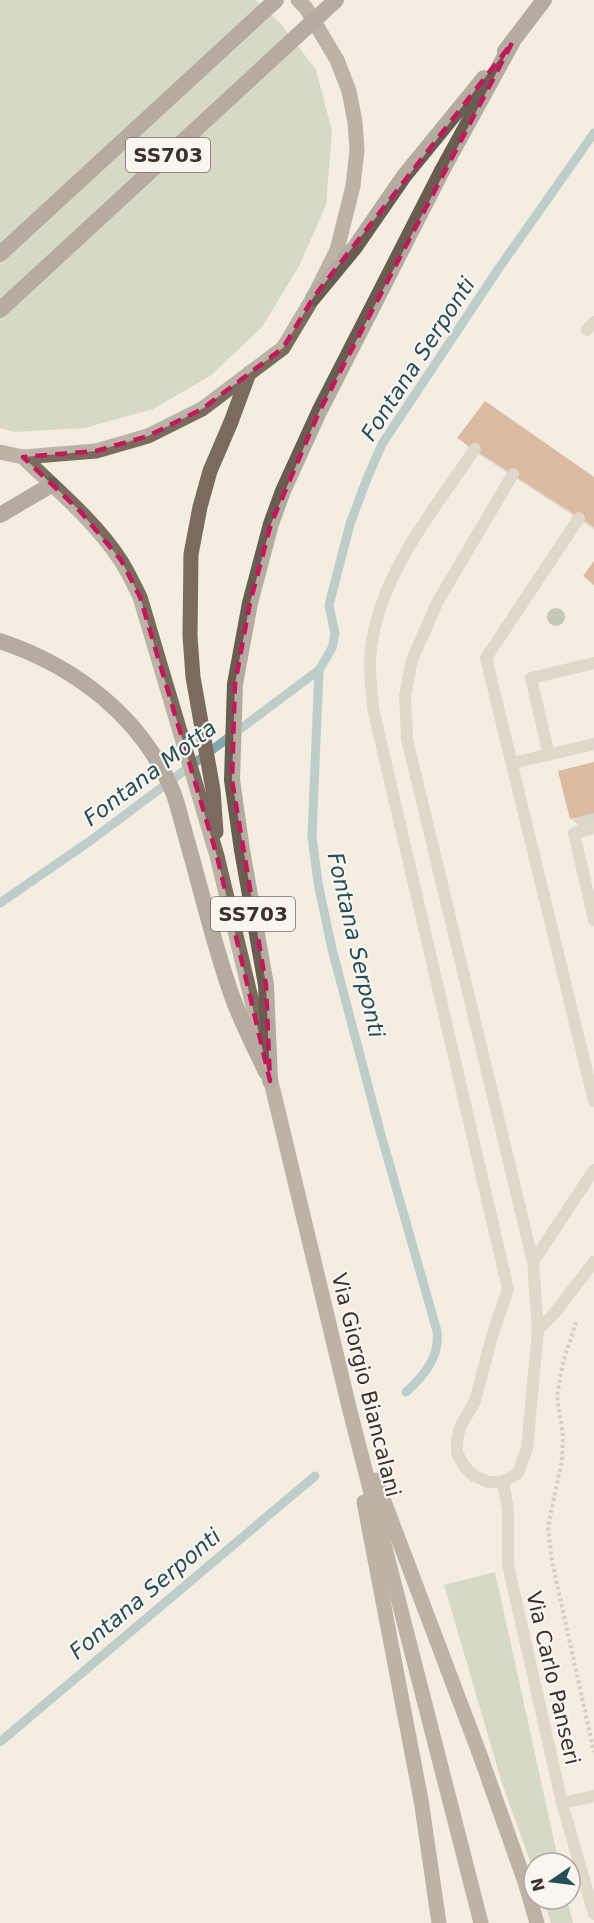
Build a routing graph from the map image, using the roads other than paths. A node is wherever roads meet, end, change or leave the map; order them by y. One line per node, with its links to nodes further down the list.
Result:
1 (276, 0): 6 (highway, SS703)
2 (298, 0): 7 (main road)
3 (336, 0): 8 (highway, SS703, bridge)
4 (544, 0): 5 (highway, SS703)
5 (512, 43): 7 (highway, SS703); 25 (highway, SS703)
6 (0, 254)
7 (313, 298): 9 (main road)
8 (0, 310)
9 (249, 373): 12 (main road); 23 (main road, Via Giorgio Biancalani)
10 (475, 449): 32 (lane)
11 (0, 453): 12 (main road)
12 (23, 457): 14 (main road, Via Giorgio Biancalani)
13 (513, 474): 28 (lane)
14 (51, 485): 15 (highway); 23 (main road, Via Giorgio Biancalani)
15 (0, 515)
16 (579, 518): 21 (lane)
17 (0, 641): 25 (highway, SS703)
18 (594, 663): 20 (lane)
19 (594, 744): 20 (lane)
20 (549, 754): 21 (lane)
21 (512, 763): 26 (lane)
22 (594, 828): 24 (lane)
23 (217, 856): 25 (main road, Via Giorgio Biancalani)
24 (594, 920)
25 (270, 1081): 31 (main road, Via Giorgio Biancalani)
26 (594, 1101)
27 (594, 1170): 28 (lane)
28 (533, 1262): 30 (lane)
29 (594, 1262): 30 (lane)
30 (538, 1330): 32 (lane)
31 (349, 1407): 36 (main road); 37 (main road, Via Giorgio Biancalani); 38 (main road)
32 (503, 1482): 34 (lane, Via Carlo Panseri)
33 (594, 1796): 34 (lane)
34 (562, 1803): 35 (lane, Via Carlo Panseri)
35 (594, 1914)
36 (439, 1923)
37 (481, 1923)
38 (537, 1923)

